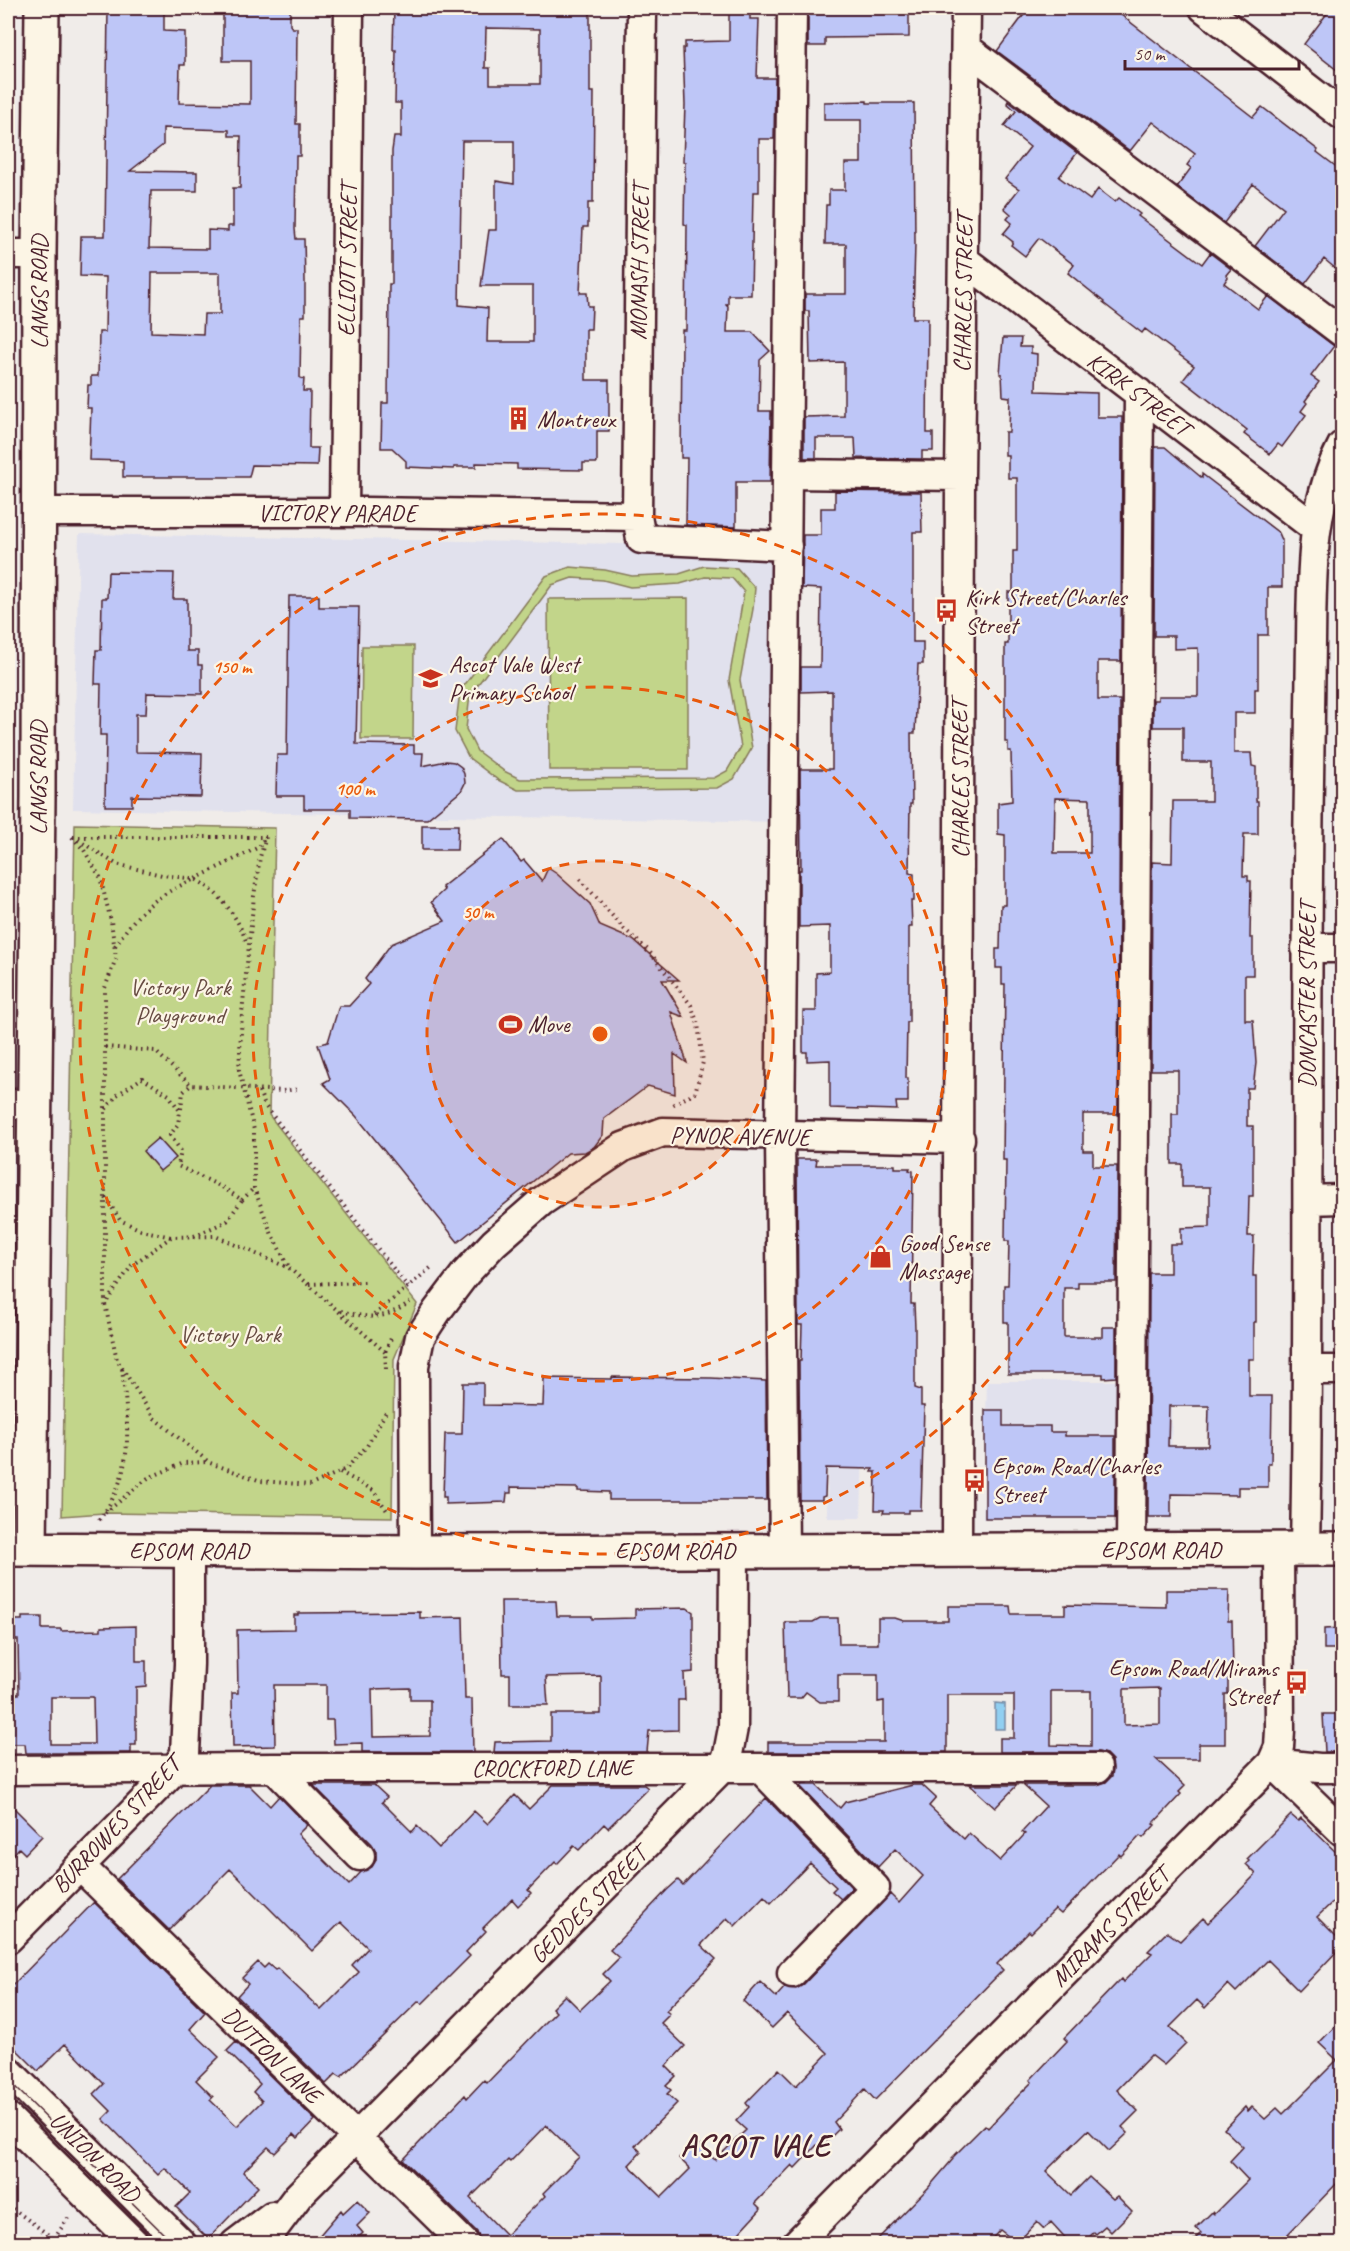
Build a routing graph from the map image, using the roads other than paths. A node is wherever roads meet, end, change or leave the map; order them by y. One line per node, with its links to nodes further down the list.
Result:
1 (42, 8): 9 (main road, LANGS ROAD)
2 (349, 8): 17 (street, ELLIOTT STREET)
3 (642, 8): 18 (street, MONASH STREET)
4 (792, 8): 14 (street)
5 (966, 8): 7 (street, CHARLES STREET)
6 (1204, 8): 8 (street)
7 (966, 48): 10 (street, CHARLES STREET); 11 (street)
8 (1342, 115)
9 (23, 254): 16 (main road, LANGS ROAD)
10 (963, 259): 12 (street, KIRK STREET); 15 (street, CHARLES STREET)
11 (1342, 332)
12 (1139, 393): 19 (street, KIRK STREET); 37 (street)
13 (1342, 446): 19 (street, DONCASTER STREET)
14 (787, 474): 15 (street); 20 (street)
15 (960, 476): 25 (street, CHARLES STREET)
16 (38, 512): 17 (street, VICTORY PARADE); 23 (main road, LANGS ROAD)
17 (344, 512): 18 (street, VICTORY PARADE)
18 (637, 516): 20 (street)
19 (1316, 529): 21 (street, DONCASTER STREET)
20 (787, 546): 24 (street)
21 (1306, 948): 22 (street); 27 (street, DONCASTER STREET)
22 (1342, 948)
23 (21, 1104): 30 (main road, LANGS ROAD)
24 (780, 1136): 25 (street, PYNOR AVENUE); 35 (street); 38 (street, PYNOR AVENUE)
25 (960, 1138): 36 (street, CHARLES STREET)
26 (1342, 1199): 27 (street)
27 (1308, 1200): 28 (street, DONCASTER STREET)
28 (1308, 1370): 29 (street); 31 (street, DONCASTER STREET)
29 (1342, 1370)
30 (19, 1549): 33 (main road, EPSOM ROAD)
31 (1292, 1549): 32 (main road, EPSOM ROAD); 37 (main road, EPSOM ROAD); 39 (street, MIRAMS STREET)
32 (1342, 1549)
33 (189, 1551): 38 (main road, EPSOM ROAD); 44 (street, BURROWES STREET)
34 (734, 1551): 35 (main road, EPSOM ROAD); 38 (main road, EPSOM ROAD); 41 (street, GEDDES STREET)
35 (784, 1551): 36 (main road, EPSOM ROAD)
36 (957, 1551): 37 (main road, EPSOM ROAD)
37 (1131, 1551)
38 (415, 1552)
39 (1272, 1763): 43 (street); 47 (street); 61 (street, MIRAMS STREET)
40 (274, 1768): 41 (street, CROCKFORD LANE); 44 (street, CROCKFORD LANE); 48 (street)
41 (722, 1768): 45 (street, CROCKFORD LANE); 54 (street, GEDDES STREET)
42 (1097, 1768): 45 (street, CROCKFORD LANE)
43 (1342, 1768)
44 (175, 1769): 46 (street, CROCKFORD LANE); 49 (street, BURROWES STREET)
45 (761, 1769): 51 (street)
46 (8, 1770)
47 (1342, 1831)
48 (360, 1856)
49 (80, 1866): 50 (street, BURROWES STREET); 54 (street, DUTTON LANE)
50 (8, 1939)
51 (792, 1973)
52 (8, 2071): 57 (street, UNION ROAD)
53 (8, 2118): 56 (street, UNION ROAD)
54 (356, 2136): 55 (street, GEDDES STREET); 60 (street, DUTTON LANE)
55 (298, 2196): 58 (street, GEDDES STREET); 59 (street, GEDDES STREET)
56 (135, 2244)
57 (182, 2244)
58 (235, 2244)
59 (262, 2244)
60 (465, 2244)
61 (796, 2244)

